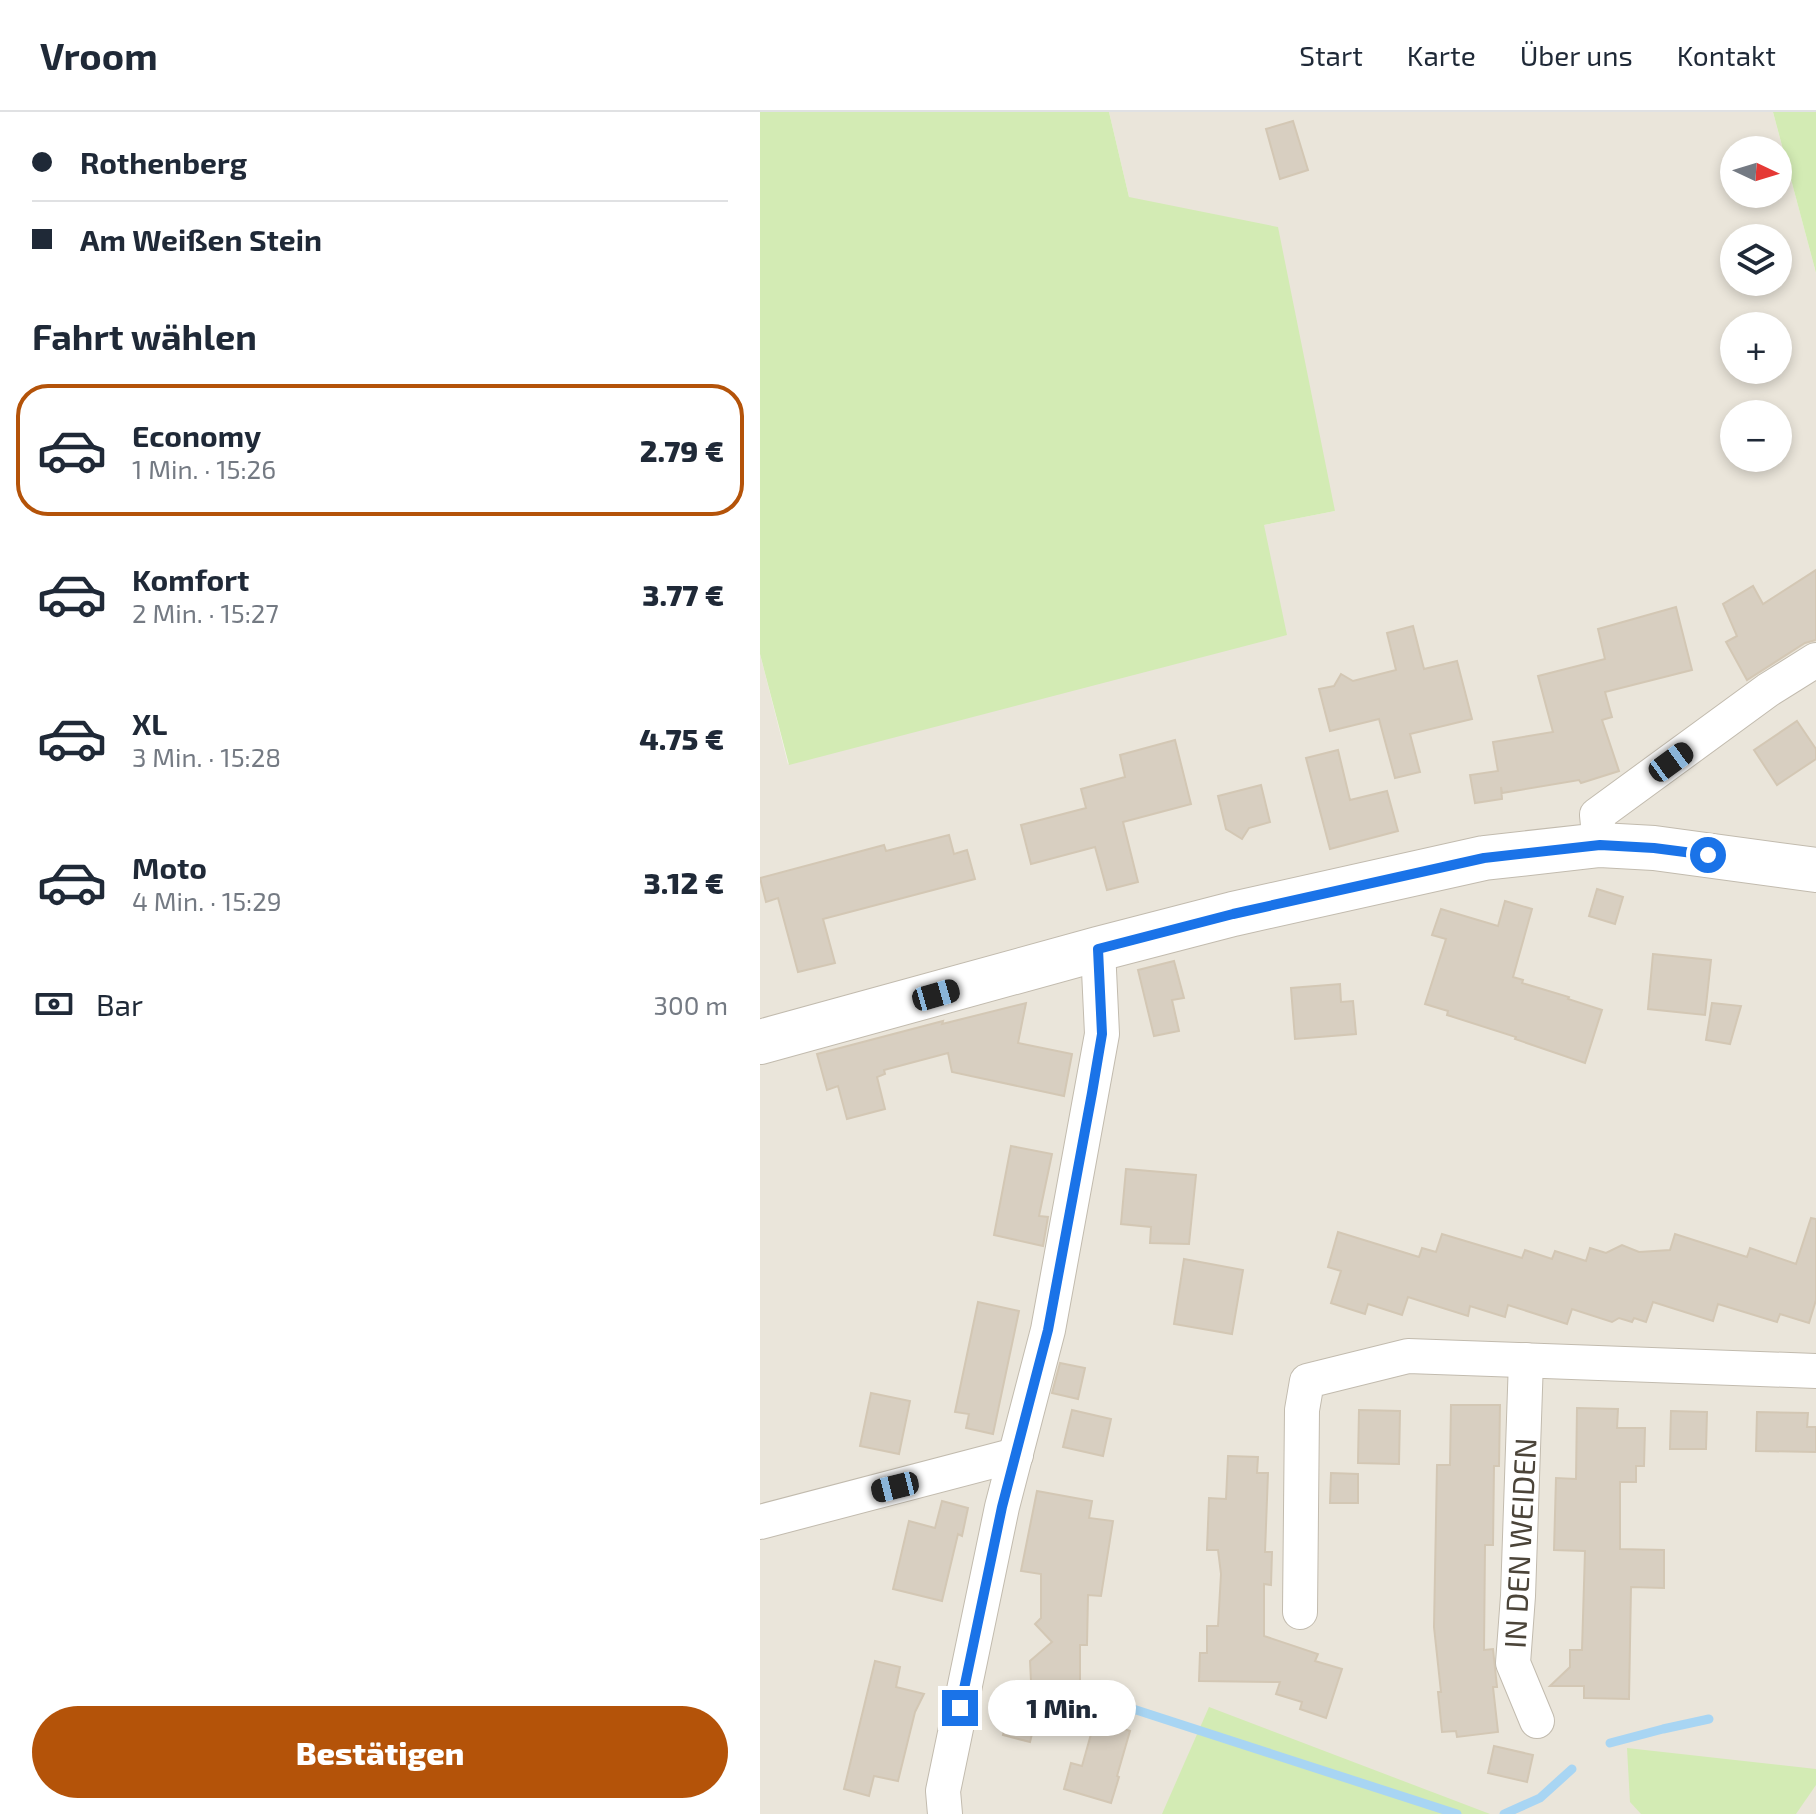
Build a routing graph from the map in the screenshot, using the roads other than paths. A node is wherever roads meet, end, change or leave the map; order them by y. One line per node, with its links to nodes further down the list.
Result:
1 (1816, 660): 2 (street)
2 (1600, 845): 3 (street); 4 (street)
3 (1816, 870)
4 (1098, 949): 5 (street); 8 (street)
5 (760, 1042)
6 (1526, 1360): 7 (street); 10 (street); 11 (street, IN DEN WEIDEN)
7 (1816, 1371)
8 (1016, 1455): 9 (street); 12 (street)
9 (760, 1522)
10 (1300, 1612)
11 (1537, 1721)
12 (945, 1814)

